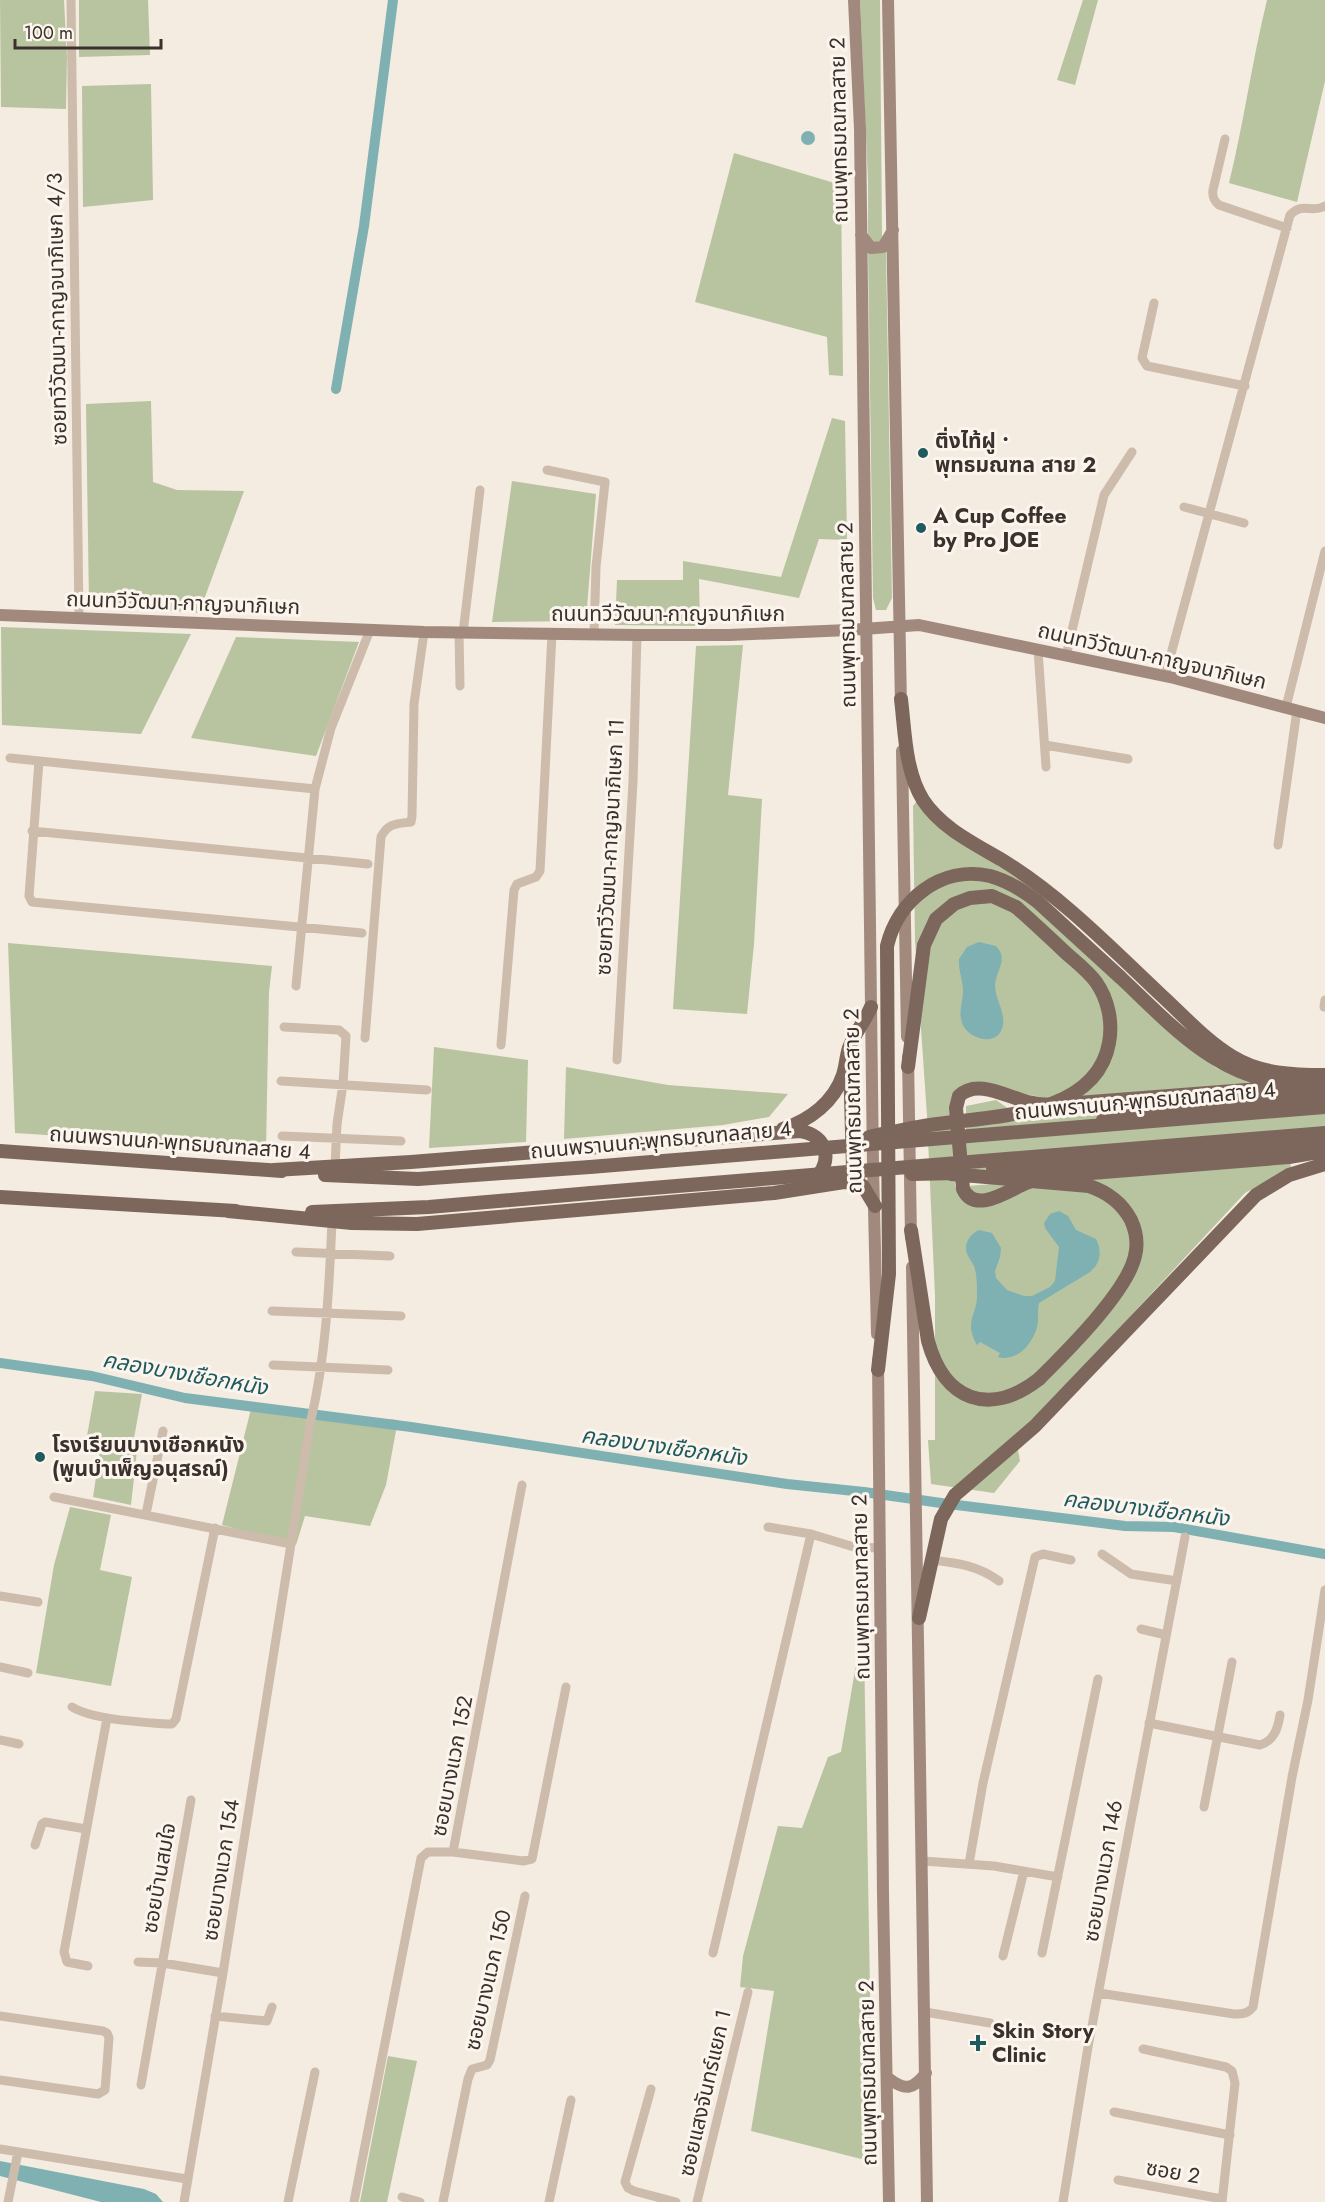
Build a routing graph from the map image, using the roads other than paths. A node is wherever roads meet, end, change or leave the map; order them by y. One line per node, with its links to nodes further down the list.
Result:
1 (71, 0): 19 (street, ซอยทวีวัฒนา-กาญจนาภิเษก 4/3)
2 (854, 0): 8 (main road, ถนนพุทธมณฑลสาย 2)
3 (888, 0): 7 (main road)
4 (1225, 139): 6 (street)
5 (1325, 206): 6 (street)
6 (1287, 228): 10 (street)
7 (893, 229): 8 (main road); 20 (main road)
8 (861, 235): 22 (main road, ถนนพุทธมณฑลสาย 2)
9 (1154, 303): 10 (street)
10 (1245, 386): 15 (street)
11 (1132, 452): 29 (street)
12 (547, 470): 26 (street)
13 (480, 489): 24 (street)
14 (1184, 507): 15 (street)
15 (1210, 513): 16 (street); 30 (street)
16 (1244, 523)
17 (1325, 551): 33 (street)
18 (0, 615): 19 (main road, ถนนทวีวัฒนา-กาญจนาภิเษก)
19 (79, 618): 21 (main road, ถนนทวีวัฒนา-กาญจนาภิเษก)
20 (899, 626): 22 (main road, ถนนทวีวัฒนา-กาญจนาภิเษก); 28 (main road, ถนนทวีวัฒนา-กาญจนาภิเษก); 32 (main road)
21 (370, 630): 23 (main road, ถนนทวีวัฒนา-กาญจนาภิเษก); 40 (street)
22 (867, 630): 27 (main road, ถนนทวีวัฒนา-กาญจนาภิเษก); 48 (main road, ถนนพุทธมณฑลสาย 2)
23 (424, 632): 24 (main road, ถนนทวีวัฒนา-กาญจนาภิเษก); 50 (street)
24 (461, 633): 25 (main road, ถนนทวีวัฒนา-กาญจนาภิเษก); 31 (street)
25 (552, 634): 26 (main road, ถนนทวีวัฒนา-กาญจนาภิเษก); 51 (street)
26 (594, 634): 27 (main road, ถนนทวีวัฒนา-กาญจนาภิเษก)
27 (637, 635): 53 (street, ซอยทวีวัฒนา-กาญจนาภิเษก 11)
28 (1038, 650): 29 (main road, ถนนทวีวัฒนา-กาญจนาภิเษก); 35 (street)
29 (1066, 656): 30 (main road, ถนนทวีวัฒนา-กาญจนาภิเษก)
30 (1165, 676): 33 (main road, ถนนทวีวัฒนา-กาญจนาภิเษก)
31 (460, 686)
32 (901, 699): 54 (main road); 57 (main road)
33 (1291, 709): 34 (main road, ถนนทวีวัฒนา-กาญจนาภิเษก); 42 (street)
34 (1325, 718)
35 (1045, 745): 37 (street); 39 (street)
36 (10, 758): 38 (street)
37 (1128, 759)
38 (39, 761): 40 (street); 41 (street)
39 (1046, 767)
40 (315, 789): 43 (street)
41 (32, 831): 43 (street); 45 (street)
42 (1278, 845)
43 (309, 859): 44 (street); 45 (street)
44 (368, 864)
45 (301, 927): 46 (street); 47 (street)
46 (362, 933)
47 (296, 986)
48 (871, 1007): 52 (main road); 78 (main road, ถนนพุทธมณฑลสาย 2)
49 (284, 1027): 56 (street)
50 (365, 1038)
51 (501, 1045)
52 (849, 1046): 62 (main road); 75 (main road)
53 (617, 1060)
54 (908, 1067): 66 (main road, bridge); 81 (main road)
55 (281, 1081): 56 (street)
56 (343, 1084): 58 (street); 64 (street)
57 (1321, 1087): 60 (main road, bridge); 69 (main road); 91 (main road, bridge)
58 (427, 1090)
59 (1325, 1107): 60 (main road, ถนนพรานนก-พุทธมณฑลสาย 4, bridge)
60 (1048, 1130): 66 (main road, ถนนพรานนก-พุทธมณฑลสาย 4, bridge)
61 (1325, 1132): 73 (main road, bridge)
62 (752, 1135): 71 (main road); 76 (main road)
63 (282, 1136): 64 (street)
64 (336, 1137): 65 (street); 71 (street)
65 (401, 1141)
66 (839, 1146): 72 (main road, ถนนพรานนก-พุทธมณฑลสาย 4, bridge)
67 (1325, 1146): 74 (main road, bridge)
68 (0, 1151): 72 (main road, ถนนพรานนก-พุทธมณฑลสาย 4)
69 (1325, 1151)
70 (1325, 1164): 103 (main road)
71 (335, 1167): 72 (main road)
72 (274, 1170)
73 (870, 1170): 74 (main road, bridge); 79 (main road, bridge)
74 (951, 1174): 81 (main road, bridge)
75 (861, 1185): 76 (main road); 78 (main road)
76 (791, 1191): 80 (main road)
77 (0, 1197): 79 (main road)
78 (874, 1206): 91 (main road, ถนนพุทธมณฑลสาย 2)
79 (228, 1211): 80 (main road)
80 (332, 1222): 83 (street, ซอยบางแวก 154)
81 (911, 1230): 110 (main road)
82 (296, 1252): 83 (street)
83 (330, 1253): 84 (street); 86 (street, ซอยบางแวก 154)
84 (390, 1256)
85 (272, 1311): 86 (street)
86 (328, 1313): 87 (street); 89 (street, ซอยบางแวก 154)
87 (401, 1316)
88 (273, 1365): 89 (street)
89 (322, 1368): 90 (street); 100 (street, ซอยบางแวก 154)
90 (388, 1370)
91 (878, 1370): 101 (main road, ถนนพุทธมณฑลสาย 2)
92 (163, 1431): 95 (street)
93 (522, 1485): 129 (street, ซอยบางแวก 152)
94 (54, 1497): 95 (street)
95 (146, 1514): 97 (street)
96 (768, 1527): 98 (street)
97 (215, 1528): 100 (street); 120 (street)
98 (811, 1534): 101 (street); 135 (street)
99 (1185, 1538): 106 (street, ซอยบางแวก 146)
100 (291, 1544): 141 (street, ซอยบางแวก 154)
101 (880, 1548): 152 (main road, ถนนพุทธมณฑลสาย 2)
102 (1102, 1554): 106 (street)
103 (931, 1560): 105 (street); 110 (main road)
104 (1071, 1560): 131 (street)
105 (999, 1581)
106 (1177, 1581): 112 (street, ซอยบางแวก 146)
107 (1325, 1590): 143 (street)
108 (0, 1596): 109 (street)
109 (38, 1602)
110 (919, 1618): 130 (main road)
111 (1141, 1629): 112 (street)
112 (1166, 1635): 121 (street, ซอยบางแวก 146)
113 (1232, 1662): 122 (street)
114 (0, 1667): 115 (street)
115 (28, 1672)
116 (1098, 1679): 133 (street)
117 (566, 1687): 129 (street)
118 (72, 1707): 120 (street)
119 (1280, 1715): 122 (street)
120 (107, 1718): 127 (street)
121 (1149, 1723): 122 (street); 143 (street, ซอยบางแวก 146)
122 (1217, 1737): 126 (street)
123 (0, 1740): 124 (street)
124 (19, 1744)
125 (191, 1800): 139 (street, ซอยบ้านสมใจ)
126 (1204, 1807)
127 (86, 1829): 128 (street); 140 (street)
128 (35, 1845)
129 (453, 1852): 168 (street, ซอยบางแวก 152)
130 (923, 1861): 131 (street); 145 (main road)
131 (969, 1864): 132 (street)
132 (1024, 1871): 133 (street); 137 (street)
133 (1058, 1877): 136 (street)
134 (525, 1896): 170 (street, ซอยบางแวก 150)
135 (713, 1953)
136 (1042, 1953)
137 (1003, 1956)
138 (138, 1962): 139 (street, ซอยบ้านสมใจ)
139 (163, 1963): 141 (street, ซอยบ้านสมใจ); 154 (street, ซอยบ้านสมใจ)
140 (88, 1966)
141 (223, 1973): 147 (street, ซอยบางแวก 154)
142 (748, 1992): 173 (street, ซอยแสงจันทร์แยก 1)
143 (1099, 1993): 176 (street, ซอยบางแวก 146)
144 (272, 2007): 147 (street)
145 (925, 2012): 148 (street); 151 (main road)
146 (0, 2016): 153 (street)
147 (215, 2016): 161 (street, ซอยบางแวก 154)
148 (990, 2023)
149 (1143, 2049): 158 (street)
150 (315, 2072): 167 (street)
151 (926, 2073): 152 (main road); 175 (main road)
152 (888, 2078): 174 (main road, ถนนพุทธมณฑลสาย 2)
153 (0, 2080)
154 (141, 2085)
155 (651, 2089): 172 (street)
156 (571, 2100): 171 (street)
157 (1114, 2112): 158 (street)
158 (1230, 2135): 164 (street)
159 (0, 2149): 160 (street)
160 (17, 2157): 161 (street); 165 (street)
161 (187, 2180): 166 (street, ซอยบางแวก 154)
162 (1118, 2180): 164 (street, ซอย 2)
163 (402, 2198): 169 (street)
164 (1222, 2201)
165 (8, 2202)
166 (184, 2202)
167 (288, 2202)
168 (354, 2202)
169 (420, 2202)
170 (443, 2202)
171 (549, 2202)
172 (676, 2202)
173 (698, 2202)
174 (889, 2202)
175 (927, 2202)
176 (1063, 2202)

